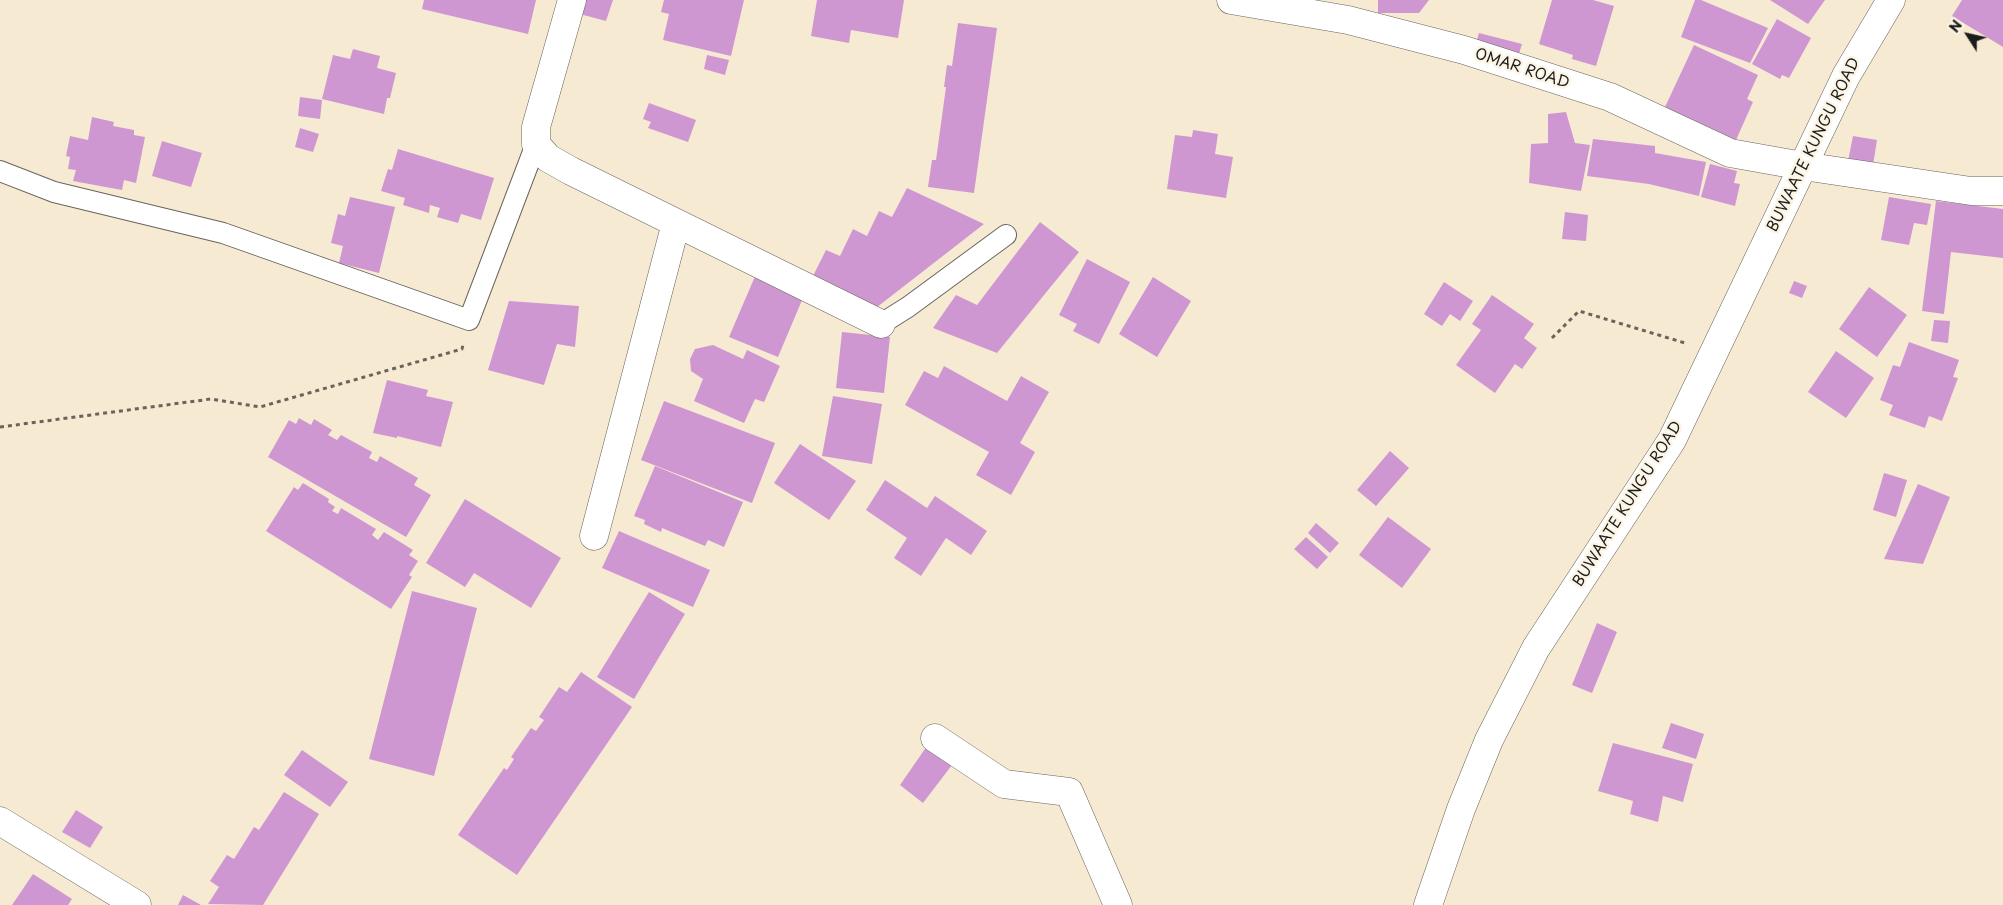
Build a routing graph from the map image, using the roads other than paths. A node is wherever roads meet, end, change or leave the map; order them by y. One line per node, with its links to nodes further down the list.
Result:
1 (572, 0): 4 (street)
2 (1231, 0): 5 (street, OMAR ROAD)
3 (1891, 0): 5 (street, BUWAATE KUNGU ROAD)
4 (536, 144): 6 (lane); 8 (street)
5 (1803, 166): 7 (street, OMAR ROAD); 16 (street, BUWAATE KUNGU ROAD)
6 (0, 171)
7 (2003, 191)
8 (676, 223): 10 (street); 11 (street)
9 (1006, 235): 10 (lane)
10 (881, 324)
11 (594, 536)
12 (935, 738): 15 (street)
13 (0, 821): 14 (street)
14 (137, 905)
15 (1118, 905)
16 (1428, 905)

